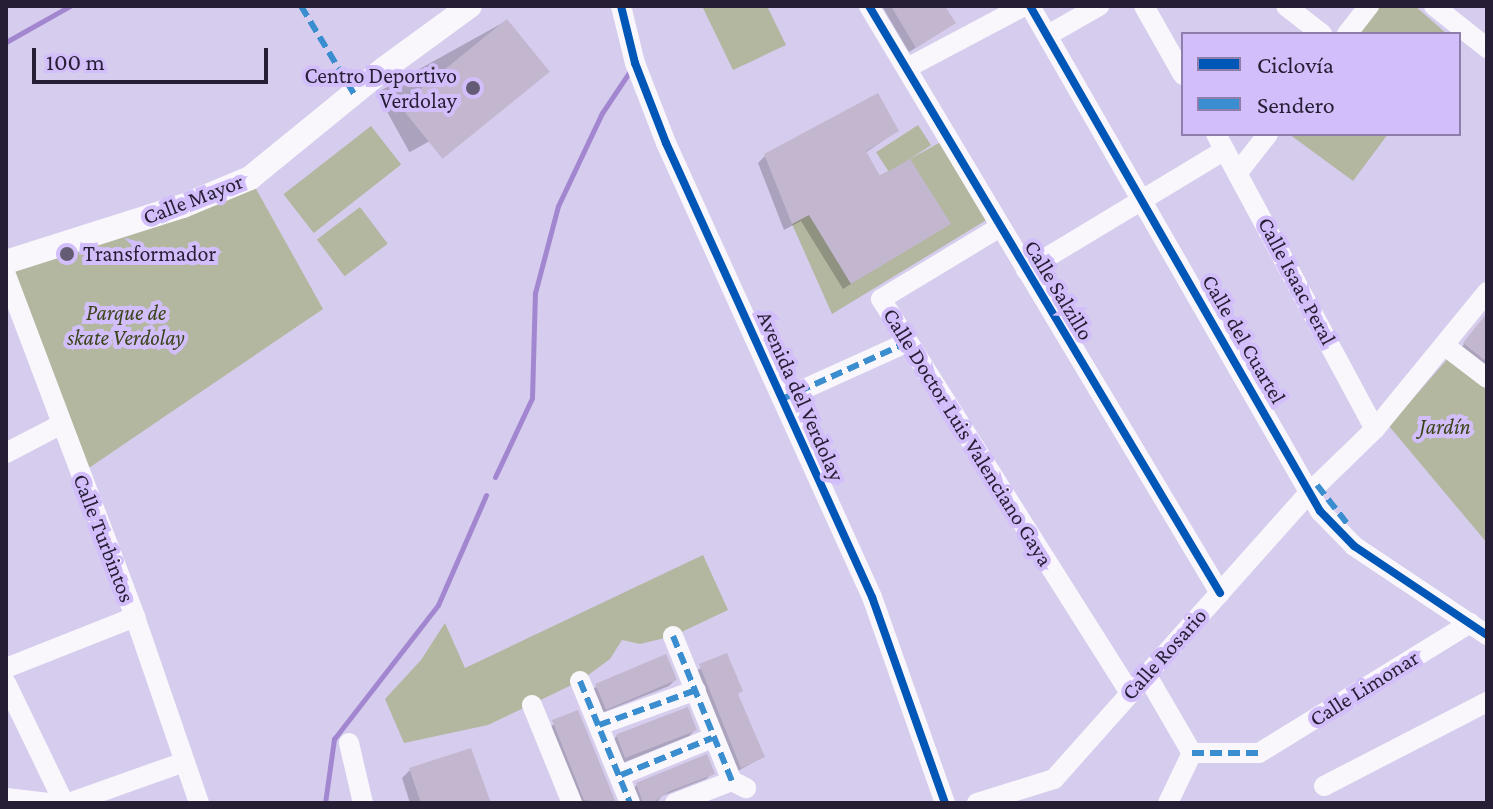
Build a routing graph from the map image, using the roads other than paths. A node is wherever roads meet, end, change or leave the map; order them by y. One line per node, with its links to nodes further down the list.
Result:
1 (470, 6): 21 (main road, Calle Mayor)
2 (621, 6): 28 (street, Avenida del Verdolay)
3 (869, 6): 14 (street, Calle Salzillo)
4 (1027, 6): 12 (street, Calle del Cuartel); 14 (street)
5 (1099, 6): 12 (street)
6 (1144, 6): 15 (street)
7 (1286, 6): 10 (street)
8 (1369, 6): 11 (street)
9 (1434, 6): 13 (street)
10 (1319, 32)
11 (1349, 32)
12 (1048, 35): 19 (street, Calle del Cuartel)
13 (1487, 48)
14 (907, 68): 20 (street, Calle Salzillo)
15 (1181, 71)
16 (1266, 136): 18 (street)
17 (1221, 142): 18 (street, Calle Isaac Peral); 19 (street)
18 (1239, 171): 30 (street, Calle Isaac Peral)
19 (1144, 199): 22 (street); 32 (street, Calle del Cuartel)
20 (1000, 227): 22 (street, Calle Salzillo); 25 (street, Calle Doctor Luis Valenciano Gaya)
21 (6, 262)
22 (1026, 270): 33 (street, Calle Salzillo)
23 (6, 275): 29 (street, Calle Turbintos)
24 (1487, 292): 26 (street, Calle Rosario)
25 (908, 342): 28 (street); 43 (street, Calle Doctor Luis Valenciano Gaya)
26 (1444, 345): 27 (street); 30 (street, Calle Rosario)
27 (1487, 378)
28 (782, 399): 61 (street, Avenida del Verdolay)
29 (60, 425): 31 (street); 34 (street, Calle Turbintos)
30 (1375, 429): 32 (street, Calle Rosario)
31 (6, 453)
32 (1310, 492): 33 (street, Calle Rosario); 35 (street, Calle del Cuartel)
33 (1220, 593): 39 (street, Calle Rosario)
34 (135, 617): 38 (street); 50 (street, Calle Turbintos)
35 (1470, 623): 36 (street, Calle del Cuartel); 49 (street, Calle Limonar)
36 (1487, 635)
37 (673, 636): 42 (street)
38 (6, 668)
39 (1146, 674): 43 (street, Calle Rosario); 49 (street)
40 (580, 681): 46 (street)
41 (6, 683): 55 (street)
42 (696, 690): 46 (street); 47 (street)
43 (1129, 692): 62 (street, Calle Rosario)
44 (1487, 702): 52 (street)
45 (532, 705): 58 (street)
46 (599, 725): 51 (street)
47 (712, 738): 51 (street); 60 (street)
48 (349, 743): 57 (street)
49 (1192, 753): 63 (street)
50 (184, 762): 55 (street); 56 (street, Calle Turbintos)
51 (621, 775): 59 (street)
52 (1324, 786)
53 (6, 798): 54 (street)
54 (49, 803)
55 (66, 803)
56 (199, 803)
57 (363, 803)
58 (572, 803)
59 (630, 803)
60 (675, 803)
61 (945, 803)
62 (977, 803)
63 (1168, 803)

